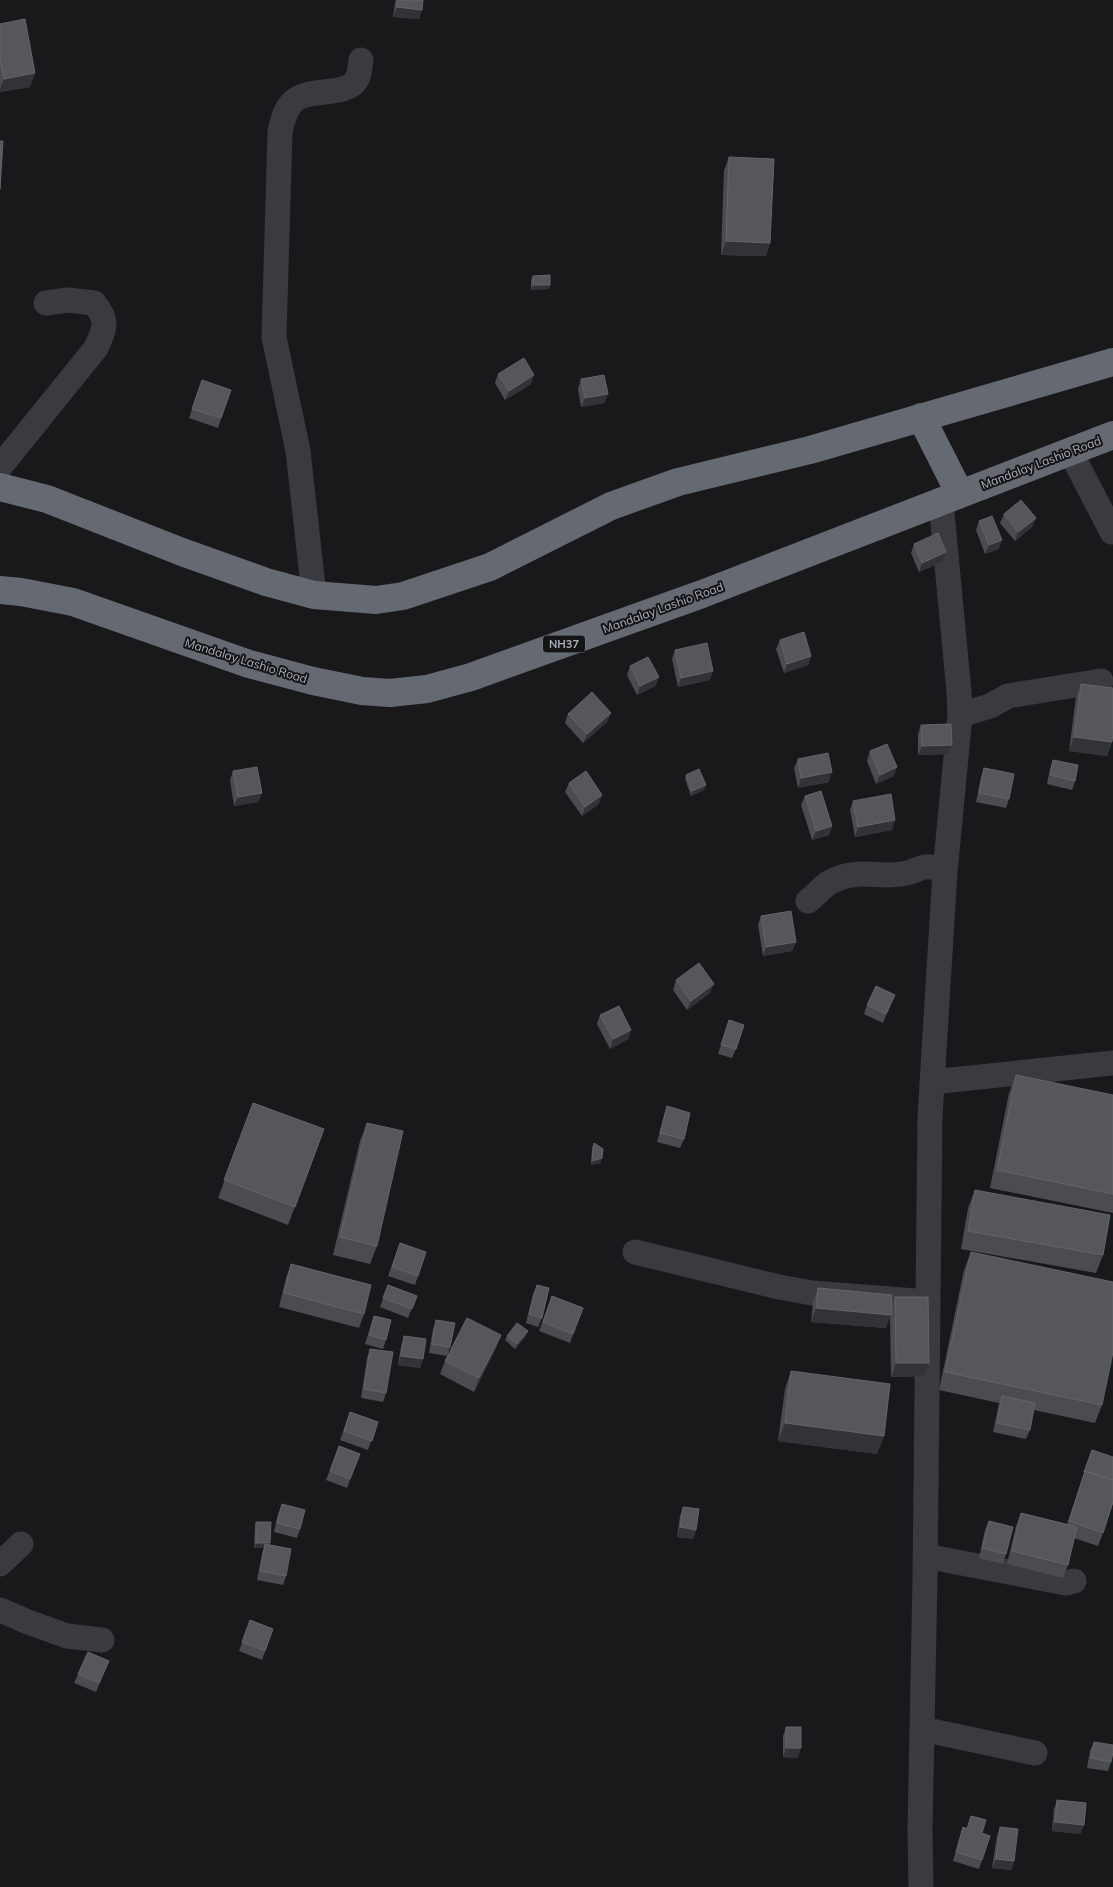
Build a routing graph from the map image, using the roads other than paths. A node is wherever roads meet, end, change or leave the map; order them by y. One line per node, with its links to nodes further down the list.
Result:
1 (361, 60): 12 (street)
2 (46, 303): 7 (street)
3 (1113, 362): 4 (highway)
4 (921, 417): 9 (highway); 12 (highway)
5 (1113, 435): 6 (highway, Mandalay Lashio Road / NH37)
6 (1070, 452): 9 (highway, Mandalay Lashio Road / NH37); 10 (street)
7 (0, 467)
8 (0, 487): 12 (highway)
9 (950, 498): 11 (highway, Mandalay Lashio Road / NH37); 14 (street)
10 (1112, 532)
11 (0, 590)
12 (314, 595)
13 (1101, 681): 14 (street)
14 (960, 715): 15 (street)
15 (945, 872): 16 (street); 18 (street)
16 (808, 901)
17 (1113, 1063): 18 (street)
18 (932, 1082): 20 (street)
19 (635, 1252): 20 (street)
20 (928, 1302): 22 (street)
21 (21, 1544): 23 (street)
22 (925, 1556): 24 (street); 27 (street)
23 (0, 1564)
24 (1074, 1581)
25 (0, 1610): 26 (street)
26 (102, 1640)
27 (922, 1729): 28 (street); 29 (street)
28 (1035, 1753)
29 (921, 1887)

